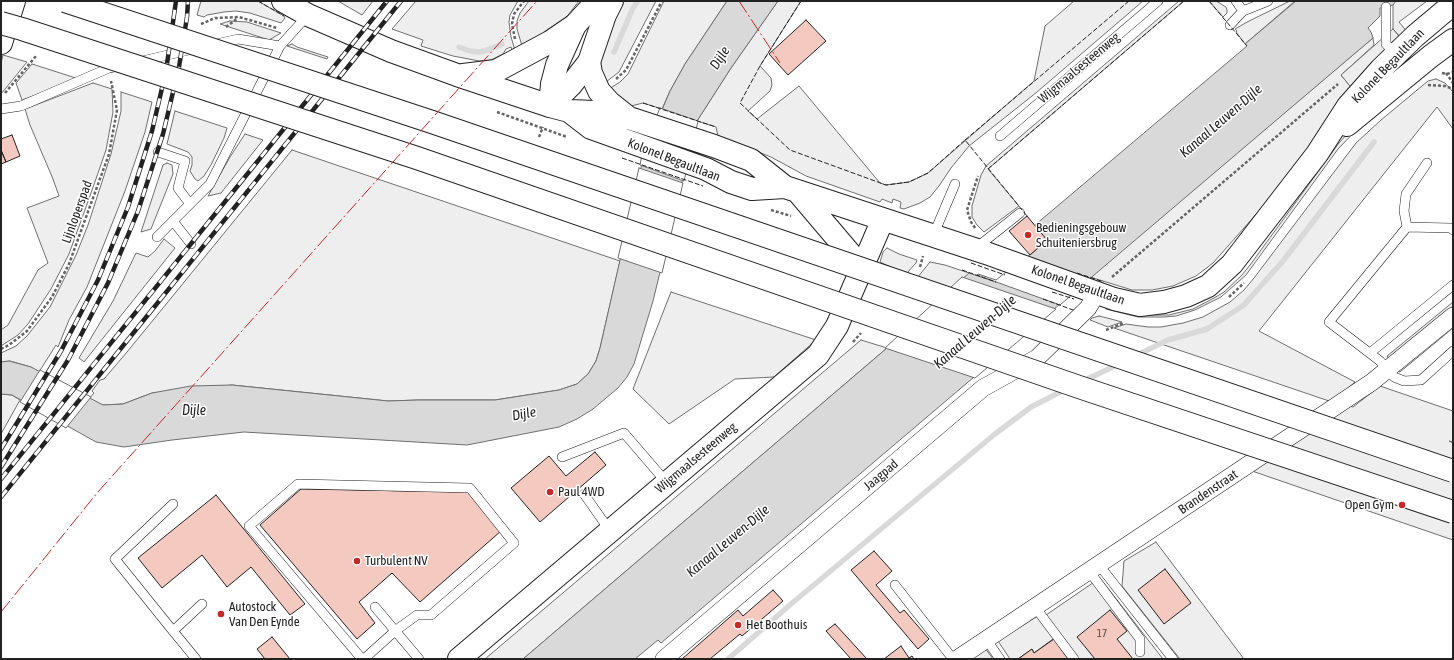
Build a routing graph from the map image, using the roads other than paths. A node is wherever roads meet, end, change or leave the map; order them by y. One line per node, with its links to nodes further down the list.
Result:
1 (14, 1): 17 (main road)
2 (65, 1): 49 (main road, bridge)
3 (597, 1): 14 (main road)
4 (612, 1): 20 (main road)
5 (1158, 1): 25 (lane, Wijgmaalsesteenweg)
6 (1236, 1): 10 (lane)
7 (1268, 1): 10 (lane)
8 (287, 2): 12 (main road)
9 (1386, 7): 19 (lane)
10 (1242, 10): 15 (lane)
11 (1451, 11): 19 (main road, Kolonel Begaultlaan)
12 (308, 15): 18 (lane); 21 (main road)
13 (1, 23): 53 (main road, bridge)
14 (575, 25): 21 (main road); 22 (main road)
15 (1230, 25)
16 (1453, 40): 27 (main road, Kolonel Begaultlaan)
17 (1, 42)
18 (280, 46): 23 (lane); 31 (lane)
19 (1396, 55): 27 (main road, Kolonel Begaultlaan)
20 (588, 62): 22 (main road); 24 (main road)
21 (457, 75): 22 (main road)
22 (560, 108): 24 (main road, Kolonel Begaultlaan); 30 (main road, Kolonel Begaultlaan)
23 (1, 109)
24 (630, 118): 30 (main road, Kolonel Begaultlaan)
25 (1000, 136)
26 (158, 152): 31 (lane)
27 (1317, 154): 43 (main road, Kolonel Begaultlaan)
28 (1427, 163): 35 (lane)
29 (955, 184): 37 (lane)
30 (791, 188): 33 (main road, Kolonel Begaultlaan); 41 (main road)
31 (190, 204): 34 (lane)
32 (1020, 213): 40 (lane)
33 (883, 219): 37 (main road, Kolonel Begaultlaan); 41 (main road, Wijgmaalsesteenweg)
34 (173, 221): 38 (lane); 39 (lane)
35 (1407, 227): 36 (lane); 45 (lane)
36 (1453, 230)
37 (933, 236): 40 (main road, Kolonel Begaultlaan)
38 (157, 237)
39 (191, 244)
40 (979, 244): 43 (main road, Kolonel Begaultlaan)
41 (860, 274): 50 (main road, Wijgmaalsesteenweg)
42 (1453, 285): 45 (lane)
43 (1091, 291): 68 (street, Jaagpad)
44 (1453, 316): 47 (street, Brandenstraat)
45 (1370, 354): 47 (lane)
46 (1451, 356): 47 (lane)
47 (1388, 370): 55 (street, Brandenstraat)
48 (562, 457): 50 (lane)
49 (1453, 471)
50 (667, 483): 54 (main road, Wijgmaalsesteenweg)
51 (584, 494): 54 (lane)
52 (173, 504): 60 (lane)
53 (1453, 512)
54 (610, 531): 67 (main road, Wijgmaalsesteenweg)
55 (1094, 568): 59 (street, Brandenstraat); 63 (lane); 73 (lane)
56 (895, 586): 69 (lane)
57 (202, 604): 60 (lane)
58 (375, 607): 61 (lane)
59 (1035, 607): 62 (street, Brandenstraat); 72 (lane)
60 (173, 631): 64 (lane)
61 (395, 631): 65 (lane); 65 (lane); 66 (lane)
62 (986, 639): 70 (street, Brandenstraat); 71 (lane)
63 (1140, 652)
64 (196, 659)
65 (363, 659)
66 (419, 659)
67 (459, 659)
68 (664, 659)
69 (953, 659)
70 (957, 659)
71 (1000, 659)
72 (1074, 659)
73 (1173, 659)

